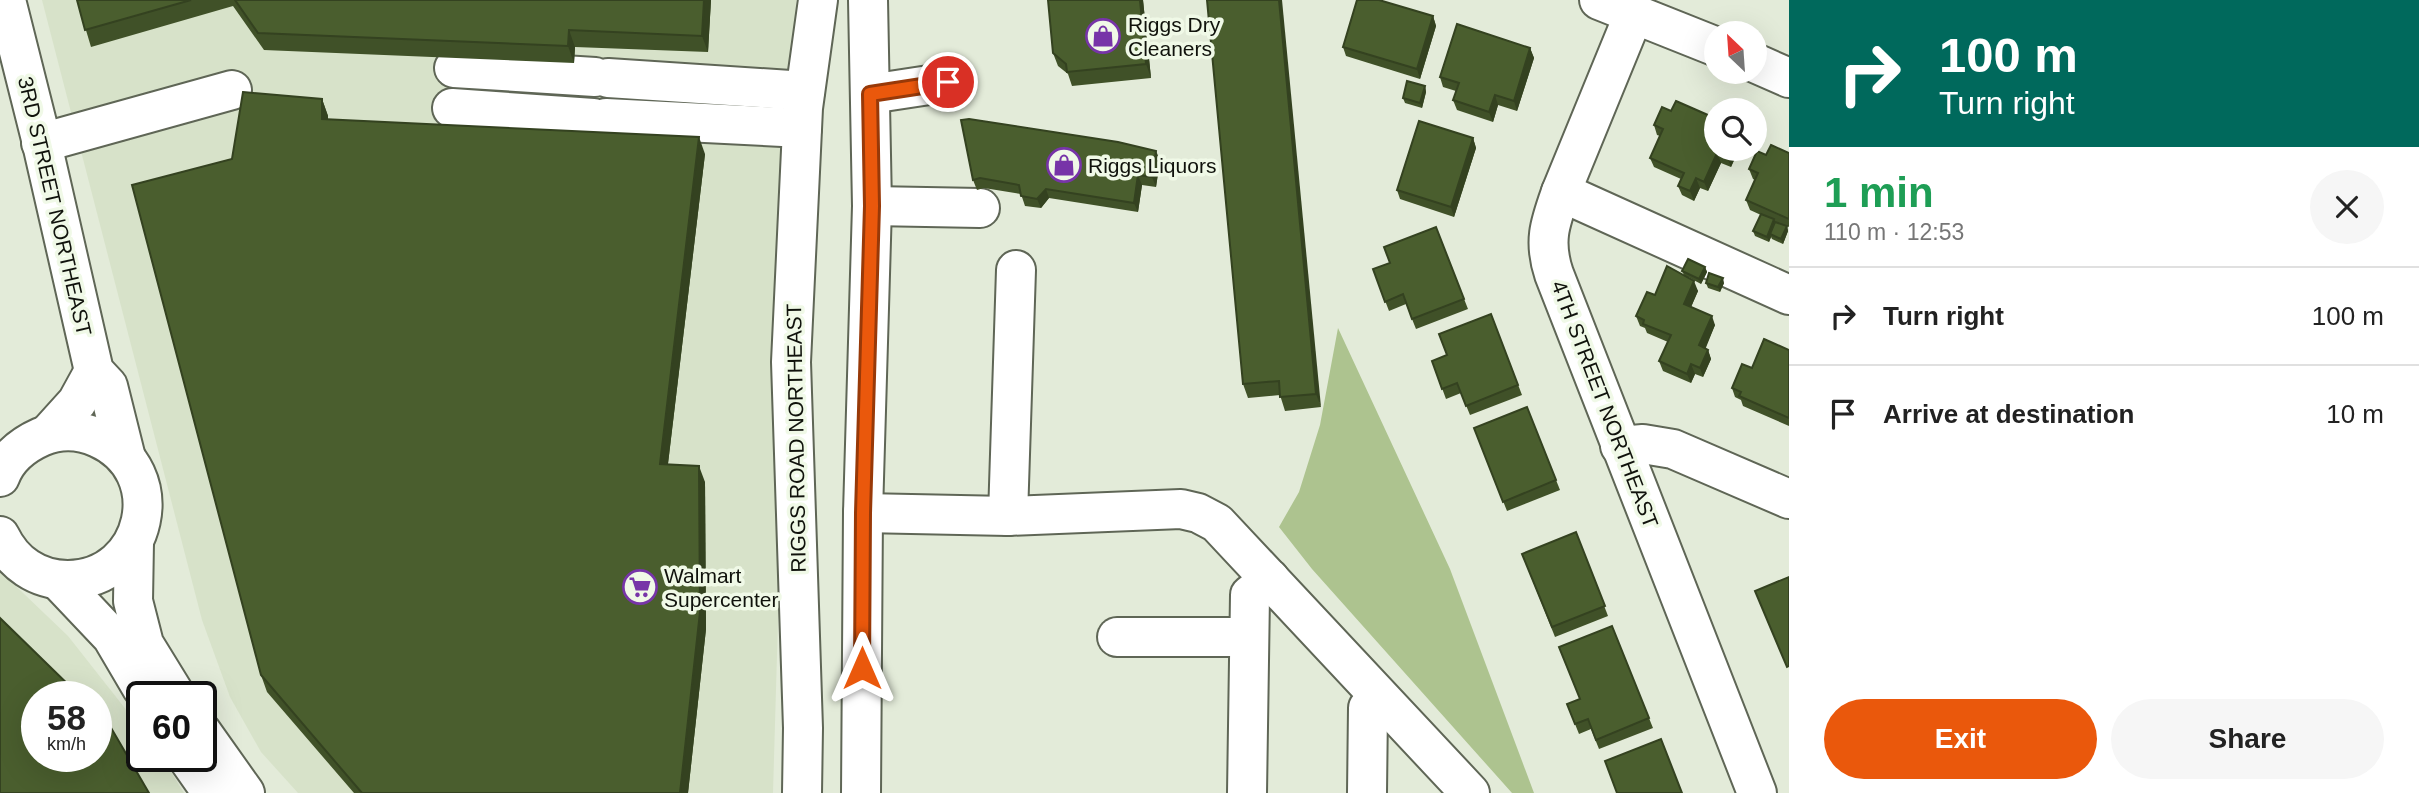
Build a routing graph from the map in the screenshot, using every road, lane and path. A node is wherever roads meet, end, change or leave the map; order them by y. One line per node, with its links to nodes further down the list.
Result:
1 (6, 0): 13 (street, 3RD STREET NORTHEAST)
2 (818, 0): 15 (street, RIGGS ROAD NORTHEAST)
3 (868, 0): 12 (street)
4 (1599, 0): 5 (street)
5 (1634, 14): 6 (street); 17 (street, 4TH STREET NORTHEAST)
6 (1704, 42)
7 (454, 68): 15 (street)
8 (1768, 69): 9 (street)
9 (1789, 78)
10 (948, 82): 12 (street)
11 (232, 90): 16 (street)
12 (870, 94): 18 (street)
13 (16, 108): 16 (street, 3RD STREET NORTHEAST)
14 (452, 108): 15 (street)
15 (804, 110): 43 (street, RIGGS ROAD NORTHEAST)
16 (41, 143): 22 (street, 3RD STREET NORTHEAST)
17 (1561, 192): 21 (street); 24 (street, 4TH STREET NORTHEAST)
18 (872, 206): 19 (street); 28 (street)
19 (980, 208)
20 (1016, 270): 29 (street)
21 (1789, 295)
22 (94, 371): 23 (street); 25 (street, 3RD STREET NORTHEAST)
23 (49, 433): 25 (street); 26 (street)
24 (1620, 446): 27 (street); 48 (street, 4TH STREET NORTHEAST)
25 (127, 458): 31 (street, 3RD STREET NORTHEAST)
26 (5, 463)
27 (1789, 499)
28 (863, 513): 29 (street); 44 (street)
29 (1008, 516): 32 (street)
30 (0, 536): 33 (street)
31 (134, 542): 33 (street); 37 (street)
32 (1270, 579): 35 (street); 38 (street)
33 (58, 580): 36 (street)
34 (1117, 637): 35 (street)
35 (1248, 637): 45 (street)
36 (139, 681)
37 (167, 681)
38 (1378, 697): 46 (street); 47 (street)
39 (217, 754): 42 (street)
40 (197, 772): 41 (street)
41 (212, 793)
42 (245, 793)
43 (802, 793)
44 (861, 793)
45 (1247, 793)
46 (1367, 793)
47 (1470, 793)
48 (1757, 793)

